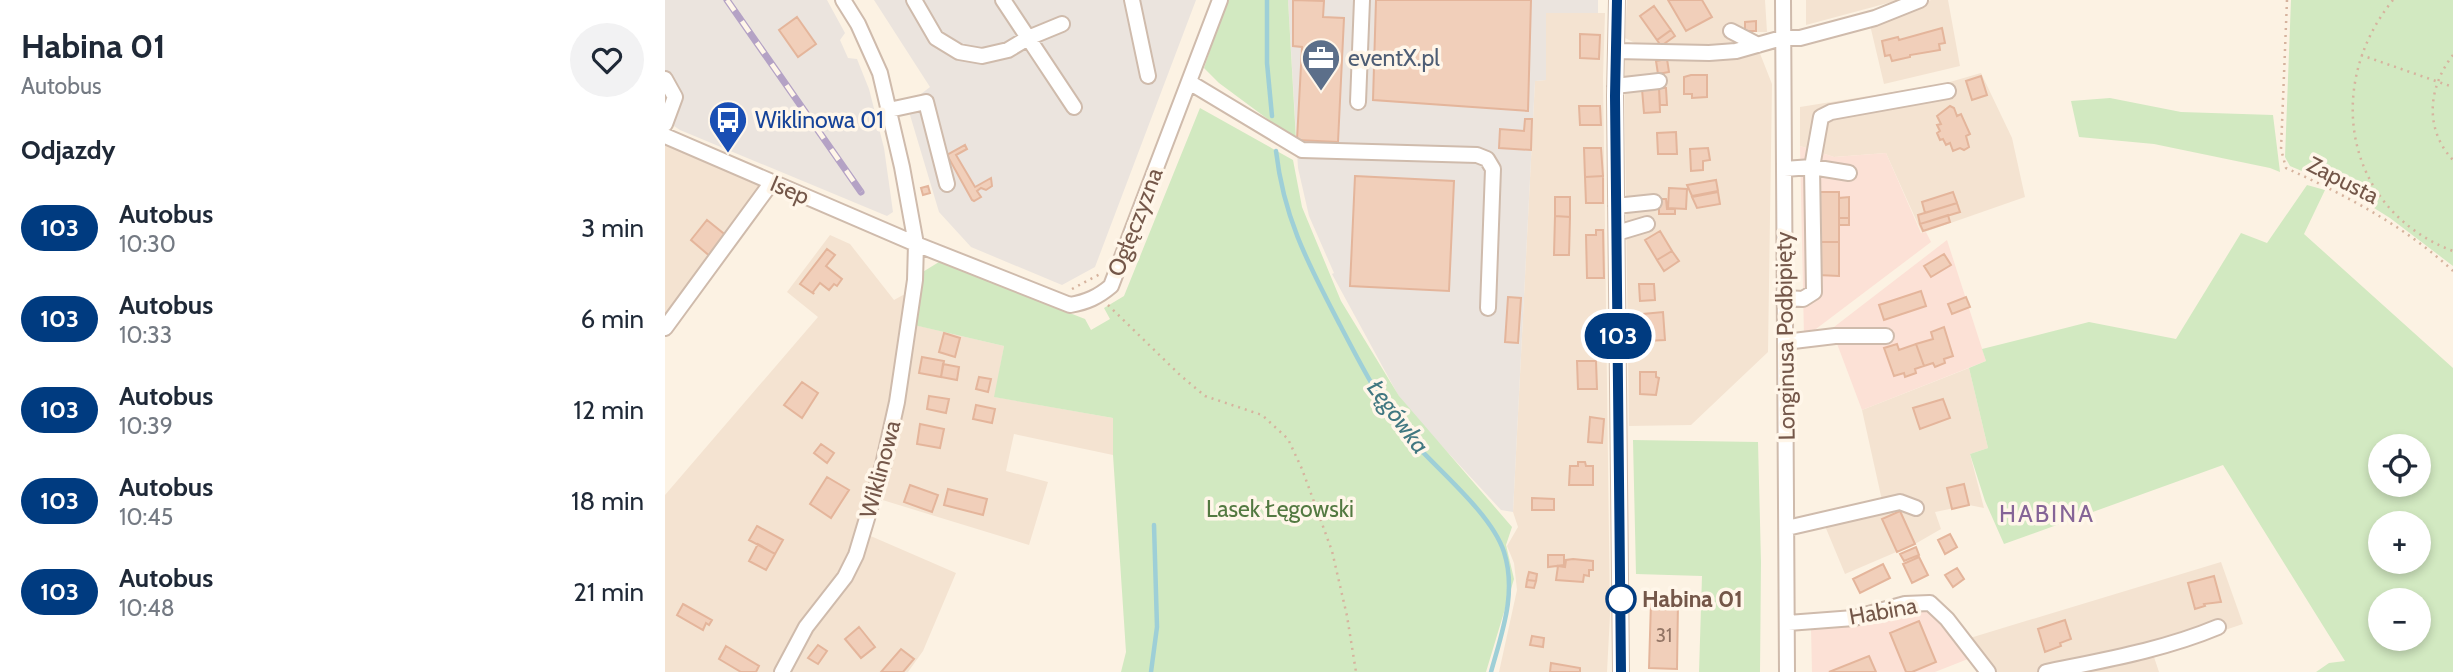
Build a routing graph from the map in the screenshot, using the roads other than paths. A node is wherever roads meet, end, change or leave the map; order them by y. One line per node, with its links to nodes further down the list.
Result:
1 (843, 0): 24 (street, Wiklinowa)
2 (914, 0): 12 (street)
3 (1003, 0): 12 (street)
4 (1132, 0): 16 (street)
5 (1220, 0): 19 (street, Ogłęczyzna)
6 (1362, 0): 22 (street)
7 (1617, 0): 15 (street)
8 (1783, 0): 13 (street, Longinusa Podbipięty)
9 (1920, 0): 13 (street)
10 (1062, 24): 12 (street)
11 (1731, 31): 14 (street)
12 (1028, 38): 23 (street)
13 (1782, 38): 14 (street); 28 (street, Longinusa Podbipięty)
14 (1758, 45): 15 (street)
15 (1616, 51): 20 (street)
16 (1148, 76)
17 (665, 79): 25 (street)
18 (1659, 81): 20 (street)
19 (1189, 82): 36 (street, Ogłęczyzna); 38 (street)
20 (1615, 86): 33 (street)
21 (1948, 90): 27 (street)
22 (1358, 102)
23 (1074, 107)
24 (889, 110): 31 (street); 36 (street, Wiklinowa)
25 (665, 124)
26 (665, 136): 30 (street, Isep)
27 (1812, 167): 28 (street); 29 (street); 37 (street)
28 (1784, 169): 37 (street, Longinusa Podbipięty)
29 (1849, 173)
30 (772, 182): 36 (street, Isep); 39 (street)
31 (947, 184)
32 (1654, 202): 33 (street)
33 (1616, 205): 35 (street)
34 (1647, 224): 35 (street)
35 (1617, 233): 47 (street)
36 (916, 243): 46 (street, Wiklinowa)
37 (1785, 298): 41 (street, Longinusa Podbipięty)
38 (1488, 308)
39 (665, 328)
40 (1886, 336): 41 (street)
41 (1785, 342): 43 (street, Longinusa Podbipięty)
42 (1916, 508): 43 (street)
43 (1787, 528): 44 (street, Longinusa Podbipięty)
44 (1788, 623): 48 (street, Longinusa Podbipięty); 49 (street, Habina)
45 (2218, 627): 50 (street)
46 (782, 672)
47 (1621, 672)
48 (1787, 672)
49 (1988, 672)
50 (2046, 672)

